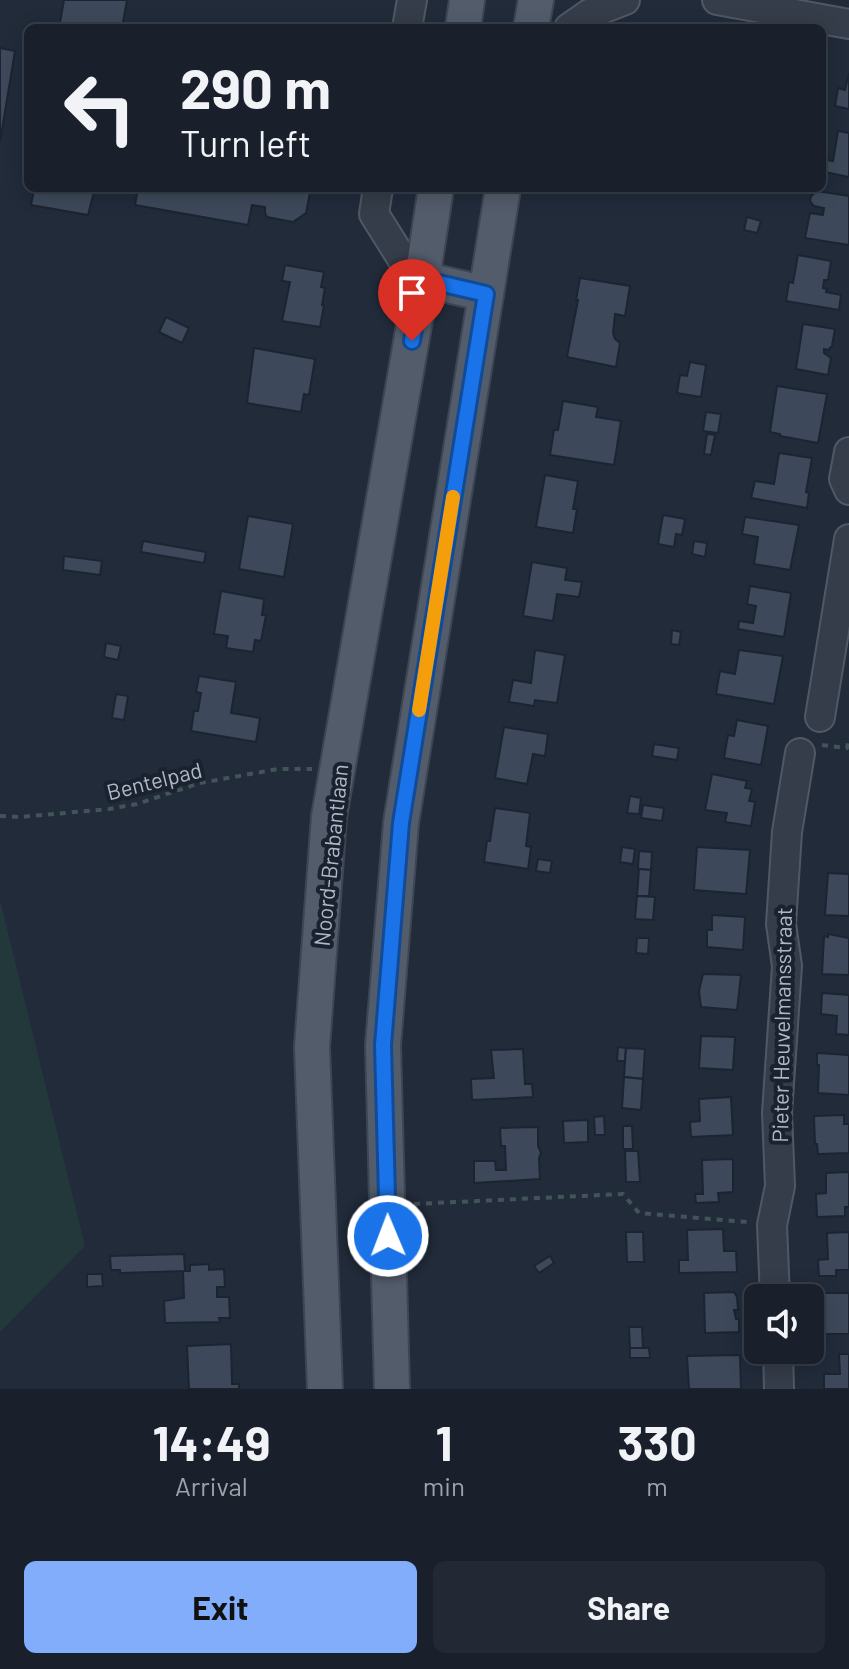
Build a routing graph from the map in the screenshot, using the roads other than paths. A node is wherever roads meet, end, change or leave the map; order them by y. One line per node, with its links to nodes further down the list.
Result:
1 (412, 0): 6 (street)
2 (467, 0): 7 (main road)
3 (536, 0): 8 (main road)
4 (625, 0): 9 (street)
5 (717, 0): 10 (street)
6 (408, 24)
7 (464, 24)
8 (532, 24)
9 (575, 24)
10 (849, 24)
11 (377, 192): 14 (street)
12 (435, 192): 14 (main road, Noord-Brabantlaan)
13 (502, 192): 15 (main road)
14 (422, 279): 15 (main road); 23 (main road, Noord-Brabantlaan)
15 (486, 294): 24 (main road)
16 (849, 452): 17 (street)
17 (849, 490)
18 (849, 539): 19 (street)
19 (820, 717)
20 (800, 753): 21 (street, Pieter Heuvelmansstraat)
21 (774, 1284)
22 (778, 1364): 25 (street)
23 (325, 1389)
24 (392, 1389)
25 (779, 1389)

